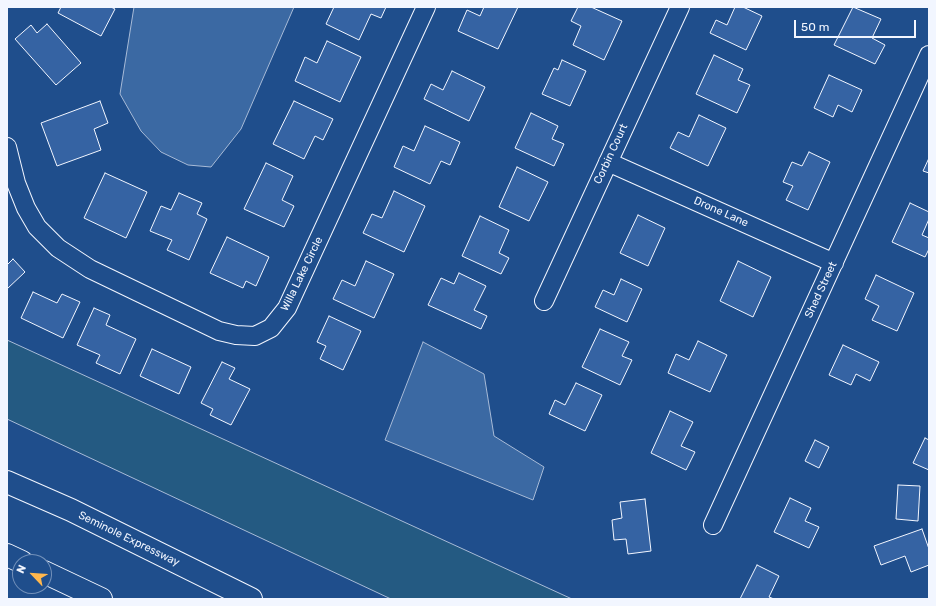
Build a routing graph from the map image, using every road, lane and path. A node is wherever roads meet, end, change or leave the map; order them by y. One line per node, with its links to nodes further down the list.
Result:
1 (426, 7): 4 (street, Willa Lake Circle)
2 (680, 7): 5 (street, Corbin Court)
3 (929, 55): 6 (street, Shed Street)
4 (7, 146)
5 (608, 162): 6 (street, Drone Lane); 7 (street, Corbin Court)
6 (834, 263): 9 (street, Shed Street)
7 (544, 301)
8 (7, 482): 12 (highway, Seminole Expressway)
9 (713, 525)
10 (52, 576): 11 (highway)
11 (101, 599)
12 (251, 599)

